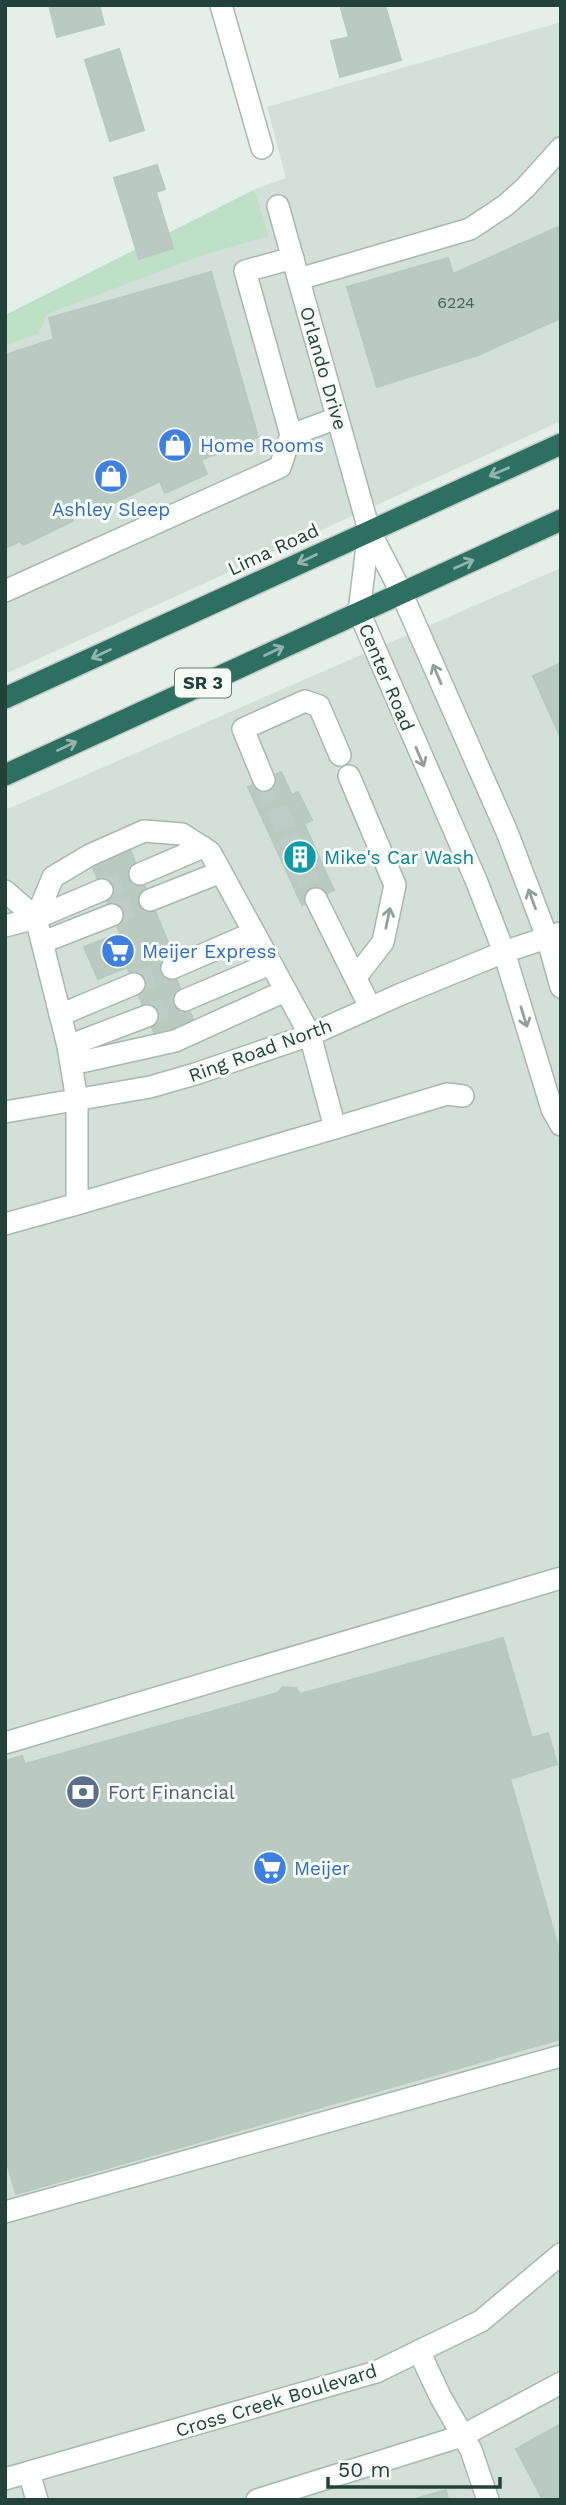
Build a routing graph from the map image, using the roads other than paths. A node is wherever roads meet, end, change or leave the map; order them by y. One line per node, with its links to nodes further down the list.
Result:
1 (221, 5): 2 (street)
2 (262, 148)
3 (561, 148): 6 (street)
4 (278, 206): 5 (street, Orlando Drive)
5 (293, 258): 6 (street, Orlando Drive); 8 (street)
6 (299, 279): 7 (street, Orlando Drive)
7 (337, 418): 8 (street); 11 (street, Orlando Drive)
8 (291, 435): 12 (street)
9 (561, 444): 11 (highway, Lima Road, one-way to 11)
10 (561, 520): 13 (highway, SR 3, one-way to 10)
11 (369, 530): 13 (street); 14 (street, Center Road); 15 (highway, Lima Road, one-way to 15)
12 (5, 591)
13 (401, 592): 14 (highway, SR 3); 31 (street, one-way to 13)
14 (359, 612): 17 (highway, SR 3, one-way to 14); 33 (street, Center Road, one-way to 33)
15 (5, 698)
16 (340, 755): 19 (street)
17 (5, 775)
18 (349, 776): 36 (street, one-way to 18)
19 (264, 780)
20 (203, 847): 21 (street); 22 (street); 28 (street)
21 (220, 872): 26 (street); 30 (street)
22 (140, 874)
23 (102, 890): 28 (street)
24 (5, 891): 28 (street)
25 (316, 899): 36 (street)
26 (150, 900)
27 (112, 915): 32 (street)
28 (36, 918): 29 (street); 32 (street)
29 (5, 926)
30 (253, 933): 34 (street); 35 (street)
31 (554, 935): 33 (street, Ring Road North); 38 (street)
32 (43, 942): 42 (street)
33 (504, 952): 41 (street, Ring Road North); 49 (street, Center Road, one-way to 49)
34 (270, 964): 39 (street); 40 (street)
35 (172, 968)
36 (356, 977): 41 (street)
37 (134, 984): 42 (street)
38 (561, 987)
39 (285, 991): 44 (street); 45 (street)
40 (185, 1000)
41 (370, 1007): 44 (street, Ring Road North)
42 (60, 1015): 45 (street)
43 (147, 1016): 45 (street)
44 (310, 1035): 47 (street, Ring Road North); 50 (street)
45 (70, 1055): 47 (street)
46 (463, 1096): 50 (street)
47 (77, 1100): 48 (street, Ring Road North); 51 (street)
48 (5, 1112)
49 (561, 1125)
50 (335, 1128): 51 (street)
51 (77, 1204): 52 (street)
52 (5, 1224)
53 (561, 1578): 54 (street)
54 (5, 1743)
55 (561, 2056): 56 (street)
56 (5, 2212)
57 (561, 2254): 58 (street, Cross Creek Boulevard)
58 (419, 2351): 60 (street); 61 (street, Cross Creek Boulevard)
59 (561, 2383): 60 (street)
60 (463, 2436): 64 (street); 65 (street)
61 (29, 2472): 62 (street, Cross Creek Boulevard); 63 (street)
62 (5, 2479)
63 (37, 2500)
64 (257, 2500)
65 (488, 2500)

